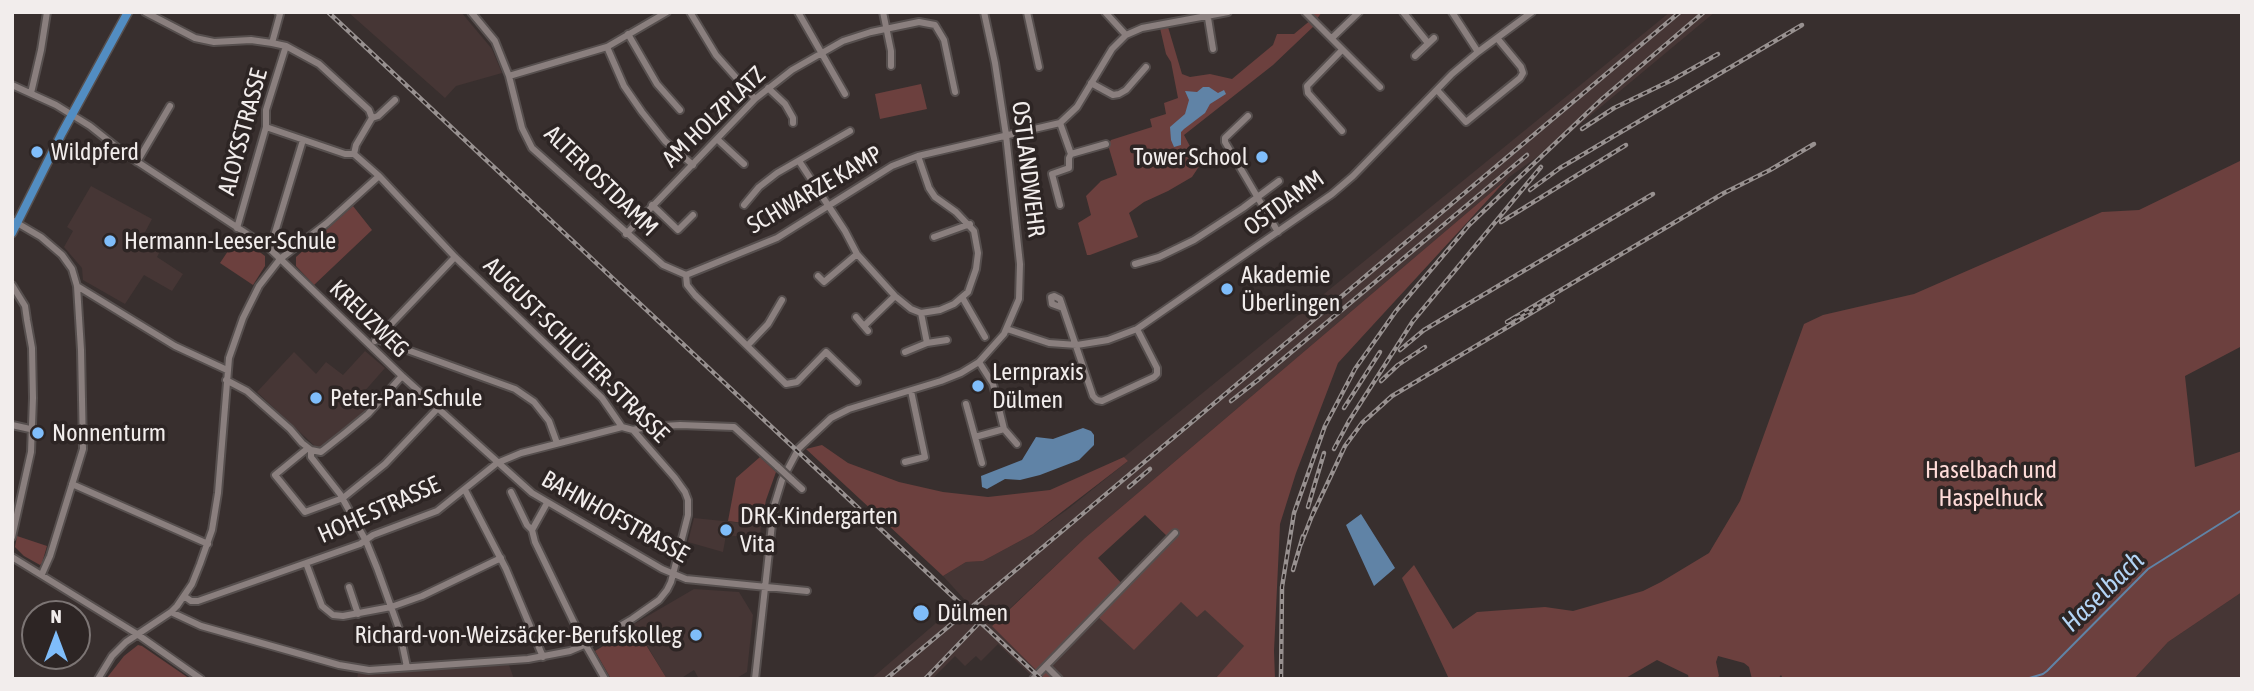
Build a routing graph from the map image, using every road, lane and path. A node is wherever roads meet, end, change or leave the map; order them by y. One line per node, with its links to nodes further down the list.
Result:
1 (47, 12): 43 (street)
2 (128, 12): 49 (main road)
3 (145, 12): 25 (street)
4 (278, 12): 25 (street)
5 (471, 12): 36 (street, ALTER OSTDAMM)
6 (690, 12): 45 (street)
7 (798, 12): 30 (street)
8 (883, 12): 20 (street)
9 (984, 12): 57 (street, OSTLANDWEHR)
10 (1027, 12): 34 (street)
11 (1105, 12): 22 (street)
12 (1228, 12): 19 (street)
13 (1306, 12): 23 (street)
14 (1359, 12): 23 (street)
15 (1403, 12): 32 (street)
16 (1452, 12): 31 (street)
17 (1532, 12): 24 (street, OSTDAMM)
18 (664, 13): 21 (street)
19 (1208, 18): 22 (street); 28 (street)
20 (887, 28): 30 (street, AM HOLZPLATZ); 33 (street); 42 (street, AM HOLZPLATZ)
21 (628, 34): 27 (street); 48 (street)
22 (1126, 35): 37 (street)
23 (1332, 38): 29 (street)
24 (1497, 38): 31 (street, OSTDAMM); 41 (street)
25 (272, 43): 26 (street)
26 (286, 46): 51 (street); 54 (street, ALOYSSTRASSE)
27 (607, 47): 36 (street); 66 (street)
28 (1213, 50)
29 (1342, 50): 39 (street); 56 (street)
30 (822, 51): 40 (street, AM HOLZPLATZ); 44 (street)
31 (1478, 52): 41 (street, OSTDAMM)
32 (1415, 56)
33 (891, 66)
34 (1040, 67)
35 (1146, 67): 37 (street)
36 (509, 76): 81 (street, ALTER OSTDAMM)
37 (1091, 83): 53 (street)
38 (12, 85): 43 (street, KREUZWEG)
39 (1380, 87)
40 (768, 88): 45 (street, AM HOLZPLATZ); 52 (street)
41 (1437, 90): 79 (street, OSTDAMM)
42 (955, 92)
43 (31, 93): 49 (street, KREUZWEG)
44 (845, 94)
45 (755, 99): 58 (street, AM HOLZPLATZ)
46 (395, 100): 51 (street)
47 (170, 106): 64 (street)
48 (680, 110)
49 (72, 114): 64 (street, KREUZWEG); 76 (main road)
50 (1248, 116): 70 (street)
51 (372, 118): 61 (street)
52 (793, 122)
53 (1060, 123): 57 (street, SCHWARZE KAMP); 62 (street)
54 (265, 127): 59 (street); 78 (street, ALOYSSTRASSE)
55 (850, 131): 65 (street)
56 (1342, 131)
57 (1006, 135): 63 (street, SCHWARZE KAMP); 98 (street, OSTLANDWEHR)
58 (717, 139): 66 (street, AM HOLZPLATZ); 67 (street)
59 (303, 140): 61 (street); 83 (street)
60 (1106, 144): 62 (street)
61 (354, 154): 68 (street, AUGUST-SCHLÜTER-STRASSE)
62 (1071, 154): 73 (street)
63 (918, 156): 74 (street, SCHWARZE KAMP); 77 (street)
64 (137, 162): 78 (street, KREUZWEG)
65 (799, 162): 72 (street); 74 (street)
66 (693, 164): 71 (street, AM HOLZPLATZ)
67 (744, 164)
68 (379, 176): 85 (street, AUGUST-SCHLÜTER-STRASSE); 86 (street)
69 (1279, 181): 70 (street)
70 (1257, 197): 79 (street); 87 (street)
71 (652, 205): 75 (street); 81 (street, AM HOLZPLATZ)
72 (744, 205)
73 (1060, 205)
74 (827, 206): 84 (street); 88 (street, SCHWARZE KAMP)
75 (693, 215)
76 (15, 221): 80 (main road); 91 (street)
77 (970, 224): 82 (street); 93 (street)
78 (237, 228): 83 (street, KREUZWEG)
79 (1278, 232): 99 (street, OSTDAMM)
80 (12, 233)
81 (626, 234): 88 (street, ALTER OSTDAMM)
82 (933, 237)
83 (270, 249): 86 (street, KREUZWEG)
84 (857, 254): 89 (street); 92 (street)
85 (455, 257): 101 (street); 117 (street, AUGUST-SCHLÜTER-STRASSE)
86 (280, 259): 104 (street, KREUZWEG); 109 (street)
87 (1135, 264)
88 (686, 275): 105 (street, ALTER OSTDAMM)
89 (818, 276)
90 (12, 285): 118 (street)
91 (76, 286): 109 (street); 130 (street)
92 (895, 296): 96 (street); 97 (street)
93 (962, 297): 96 (street); 100 (street)
94 (782, 300): 105 (street)
95 (1063, 308): 106 (street)
96 (921, 313): 103 (street)
97 (856, 317)
98 (1007, 328): 106 (street, OSTDAMM); 108 (street)
99 (1137, 329): 106 (street, OSTDAMM); 106 (street)
100 (985, 337)
101 (377, 339): 104 (street); 122 (street)
102 (947, 340): 103 (street)
103 (927, 343): 107 (street)
104 (371, 345): 110 (street, KREUZWEG)
105 (748, 345): 112 (street, ALTER OSTDAMM)
106 (1077, 345)
107 (905, 352)
108 (979, 362): 113 (street); 119 (street)
109 (227, 370): 111 (street)
110 (402, 376): 115 (street, KREUZWEG); 124 (street)
111 (226, 380): 124 (street); 140 (street)
112 (857, 382)
113 (911, 391): 125 (street); 147 (street)
114 (966, 404): 121 (street)
115 (438, 408): 127 (street, KREUZWEG); 134 (street)
116 (12, 425): 118 (street)
117 (622, 426): 120 (street, AUGUST-SCHLÜTER-STRASSE); 122 (street, HOHE STRASSE)
118 (30, 429): 138 (street)
119 (1004, 429): 121 (street); 123 (street)
120 (633, 430): 131 (street, bridge); 145 (street, AUGUST-SCHLÜTER-STRASSE)
121 (975, 437): 128 (street)
122 (557, 443): 127 (street, HOHE STRASSE)
123 (1017, 444)
124 (309, 449): 134 (street); 134 (street)
125 (925, 457): 126 (street); 129 (street)
126 (905, 462)
127 (497, 463): 132 (street, HOHE STRASSE); 135 (street, BAHNHOFSTRASSE)
128 (982, 463)
129 (930, 466)
130 (72, 484): 140 (street); 144 (street)
131 (802, 489)
132 (465, 490): 139 (street, HOHE STRASSE); 142 (street)
133 (511, 492): 136 (street)
134 (343, 498): 139 (street)
135 (547, 502): 136 (street); 145 (street, BAHNHOFSTRASSE)
136 (532, 530): 154 (street)
137 (1175, 533): 156 (street)
138 (12, 537)
139 (366, 541): 143 (street, HOHE STRASSE); 150 (street)
140 (208, 544): 149 (street)
141 (12, 557): 144 (street)
142 (501, 558): 150 (street); 155 (street)
143 (306, 563): 149 (street, HOHE STRASSE); 152 (street)
144 (42, 574): 153 (street)
145 (673, 574): 147 (street, BAHNHOFSTRASSE); 154 (street, AUGUST-SCHLÜTER-STRASSE)
146 (349, 587): 152 (street)
147 (764, 588): 148 (street, BAHNHOFSTRASSE); 161 (street)
148 (807, 591)
149 (184, 596): 151 (street)
150 (391, 607): 152 (street); 157 (street)
151 (171, 612): 153 (street); 157 (street, AUGUST-SCHLÜTER-STRASSE)
152 (358, 614)
153 (137, 634): 158 (street); 159 (street)
154 (586, 645): 155 (street, AUGUST-SCHLÜTER-STRASSE); 160 (street)
155 (543, 657): 157 (street, AUGUST-SCHLÜTER-STRASSE)
156 (1045, 666): 162 (street); 163 (street)
157 (407, 667)
158 (98, 679)
159 (201, 679)
160 (606, 679)
161 (755, 679)
162 (1033, 679)
163 (1059, 679)

